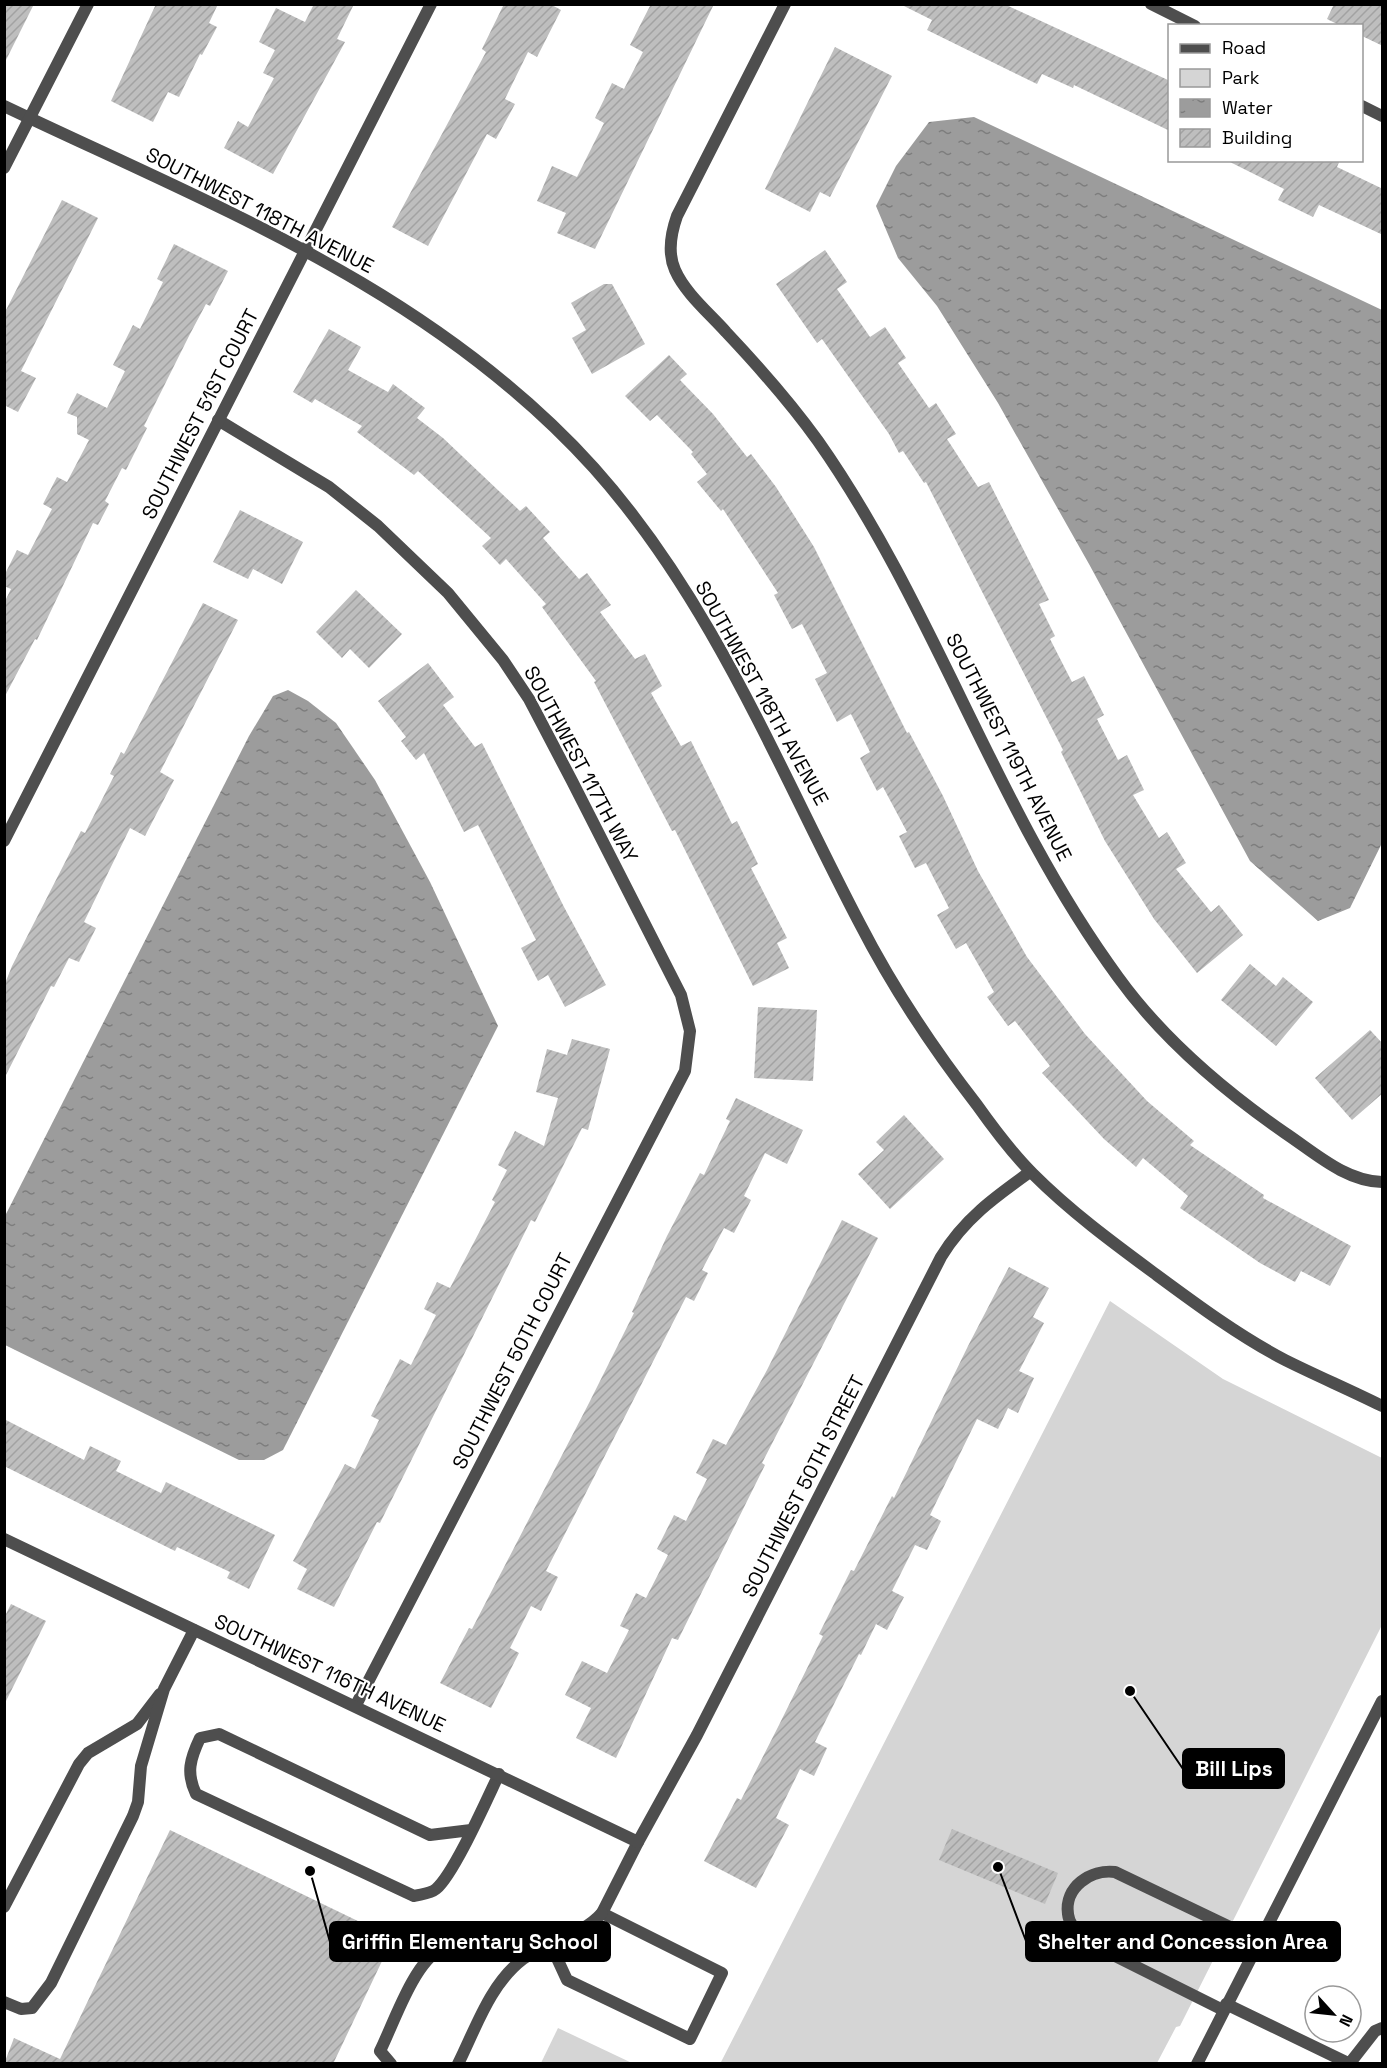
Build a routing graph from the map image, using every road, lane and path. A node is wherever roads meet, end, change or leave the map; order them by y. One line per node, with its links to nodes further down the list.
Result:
1 (88, 4): 9 (street)
2 (431, 4): 11 (street, SOUTHWEST 51ST COURT)
3 (785, 4): 16 (street, SOUTHWEST 119TH AVENUE)
4 (1151, 4): 5 (street)
5 (1191, 24)
6 (4, 106): 9 (street, SOUTHWEST 118TH AVENUE)
7 (1363, 106): 8 (street)
8 (1383, 116)
9 (30, 119): 10 (street); 11 (street, SOUTHWEST 118TH AVENUE)
10 (4, 168)
11 (305, 250): 12 (street, SOUTHWEST 51ST COURT); 15 (street, SOUTHWEST 118TH AVENUE)
12 (218, 420): 13 (street, SOUTHWEST 51ST COURT); 14 (street, SOUTHWEST 117TH WAY)
13 (4, 841)
14 (690, 1031): 22 (street, SOUTHWEST 50TH COURT)
15 (1030, 1172): 17 (street, SOUTHWEST 118TH AVENUE); 25 (street, SOUTHWEST 50TH STREET)
16 (1383, 1182)
17 (1383, 1406)
18 (4, 1539): 19 (street, SOUTHWEST 116TH AVENUE)
19 (194, 1630): 20 (street); 22 (street, SOUTHWEST 116TH AVENUE)
20 (164, 1689): 26 (street); 30 (street)
21 (1383, 1701): 28 (street)
22 (356, 1705): 23 (street, SOUTHWEST 116TH AVENUE)
23 (499, 1774): 24 (street); 25 (street, SOUTHWEST 116TH AVENUE)
24 (471, 1830): 24 (street)
25 (638, 1842): 27 (street, SOUTHWEST 50TH STREET)
26 (4, 1907)
27 (602, 1913): 29 (street); 29 (street)
28 (1259, 1941): 31 (street); 31 (street)
29 (550, 1943): 34 (street); 35 (street)
30 (4, 2002)
31 (1225, 2007): 33 (street); 36 (street)
32 (1383, 2028): 33 (street)
33 (1350, 2063)
34 (391, 2064)
35 (458, 2064)
36 (1197, 2064)

